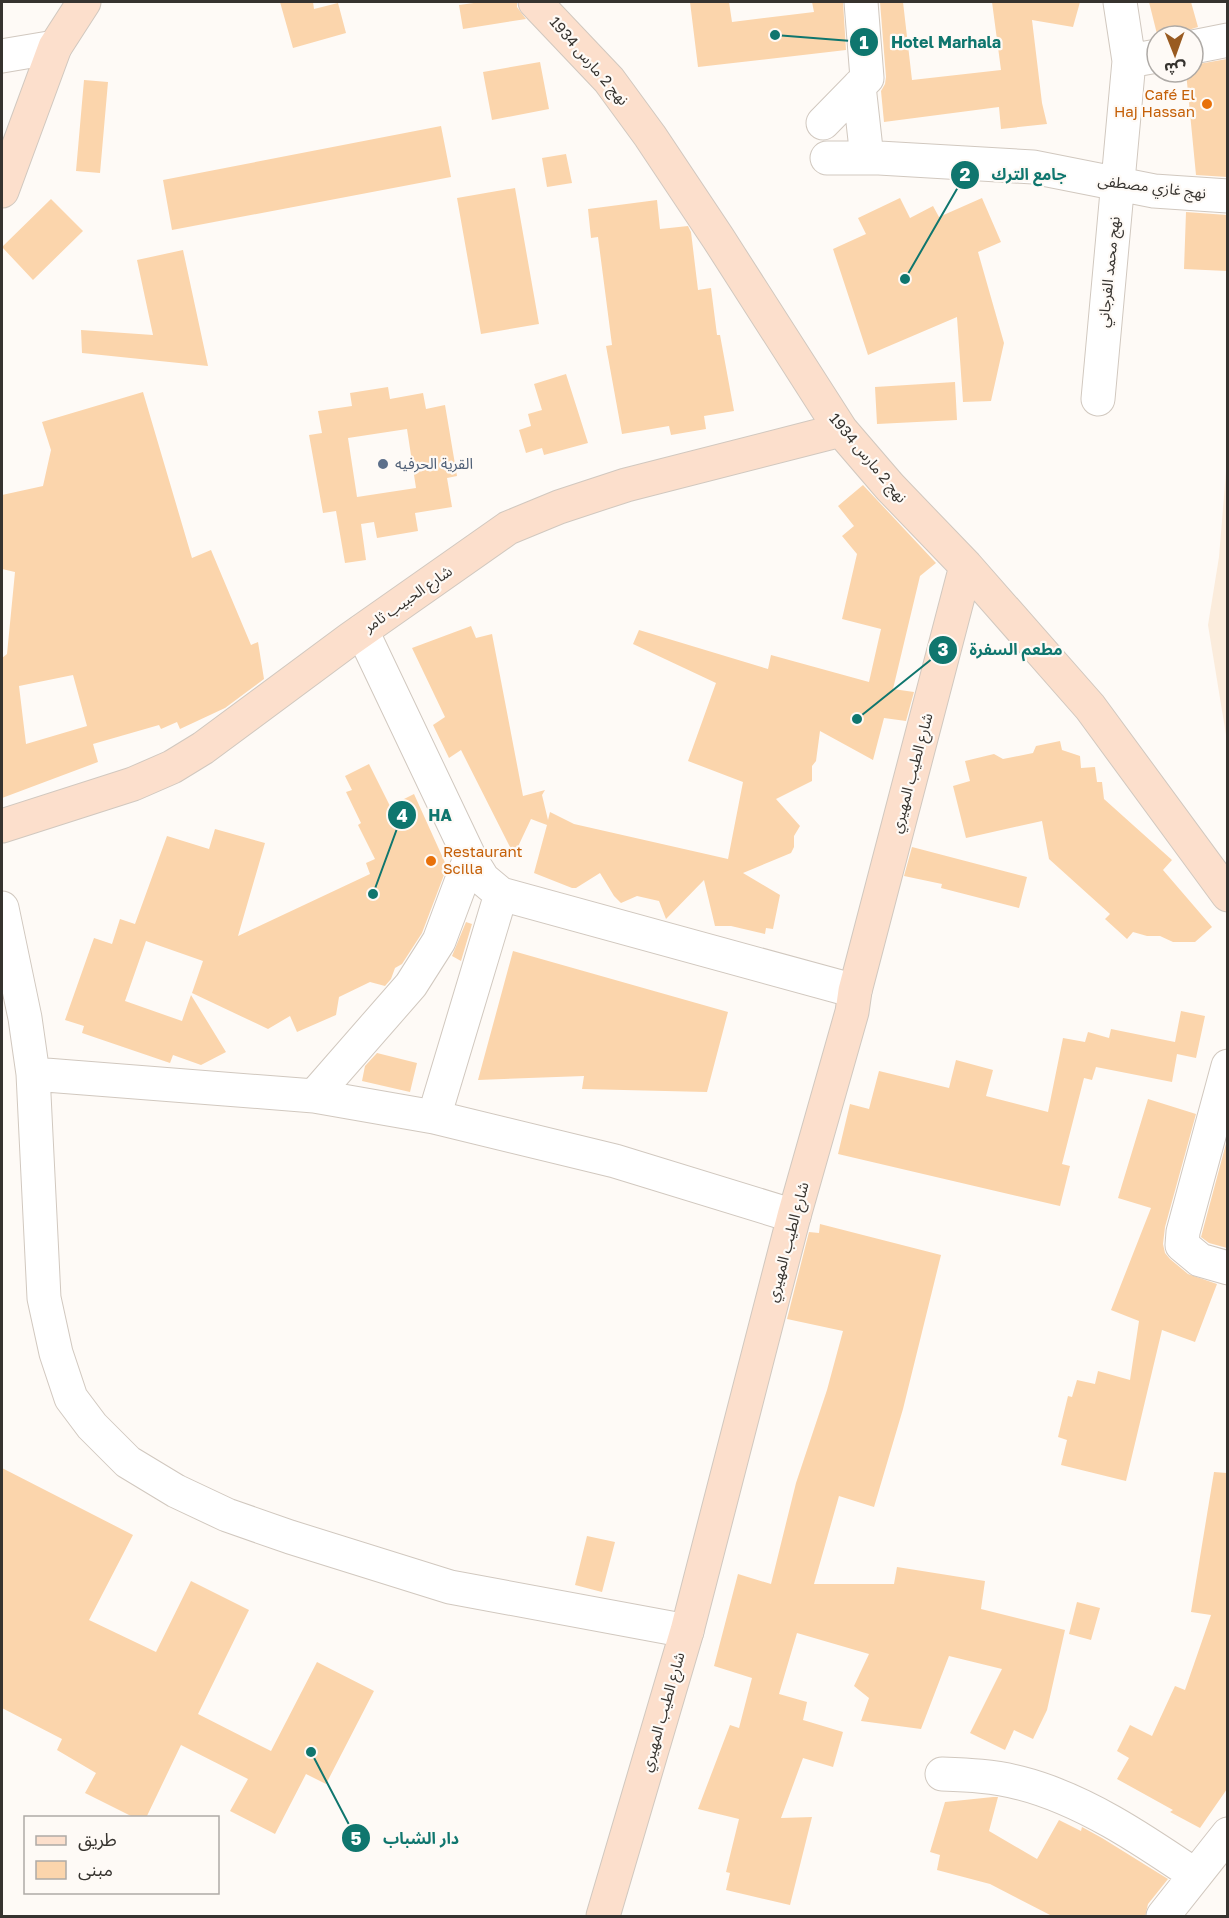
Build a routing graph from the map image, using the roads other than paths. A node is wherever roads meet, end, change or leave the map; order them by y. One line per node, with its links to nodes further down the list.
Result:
1 (84, 2): 7 (street)
2 (535, 2): 18 (street, نهج 2 مارس 1934)
3 (861, 2): 10 (street)
4 (1120, 2): 9 (street, نهج محمد الفرجاني)
5 (1227, 39): 6 (street)
6 (1205, 44)
7 (55, 47): 8 (street); 15 (street)
8 (2, 56)
9 (1143, 58): 14 (street, نهج محمد الفرجاني)
10 (859, 86): 11 (street); 13 (street)
11 (823, 123)
12 (827, 158): 13 (street, نهج غازي مصطفى)
13 (867, 158): 14 (street, نهج غازي مصطفى)
14 (1118, 184): 16 (street, نهج غازي مصطفى); 17 (street, نهج محمد الفرجاني)
15 (2, 191)
16 (1227, 196)
17 (1098, 399)
18 (841, 430): 19 (street, نهج 2 مارس 1934); 20 (street, شارع الحبيب ثامر)
19 (966, 566): 24 (street, نهج 2 مارس 1934); 26 (street, شارع الطيب المهيري)
20 (362, 631): 21 (street, شارع الحبيب ثامر); 22 (street)
21 (2, 826)
22 (470, 858): 23 (street); 29 (street)
23 (501, 894): 26 (street); 30 (street)
24 (1227, 895)
25 (2, 908): 27 (street)
26 (855, 991): 31 (street, شارع الطيب المهيري)
27 (33, 1074): 29 (street); 33 (street)
28 (1225, 1081): 32 (street)
29 (314, 1096): 30 (street)
30 (434, 1117): 31 (street)
31 (794, 1216): 33 (street, شارع الطيب المهيري)
32 (1227, 1269)
33 (687, 1631): 37 (street, شارع الطيب المهيري)
34 (942, 1774): 36 (street)
35 (1227, 1834): 36 (street)
36 (1195, 1875): 38 (street)
37 (603, 1917)
38 (1163, 1917)

